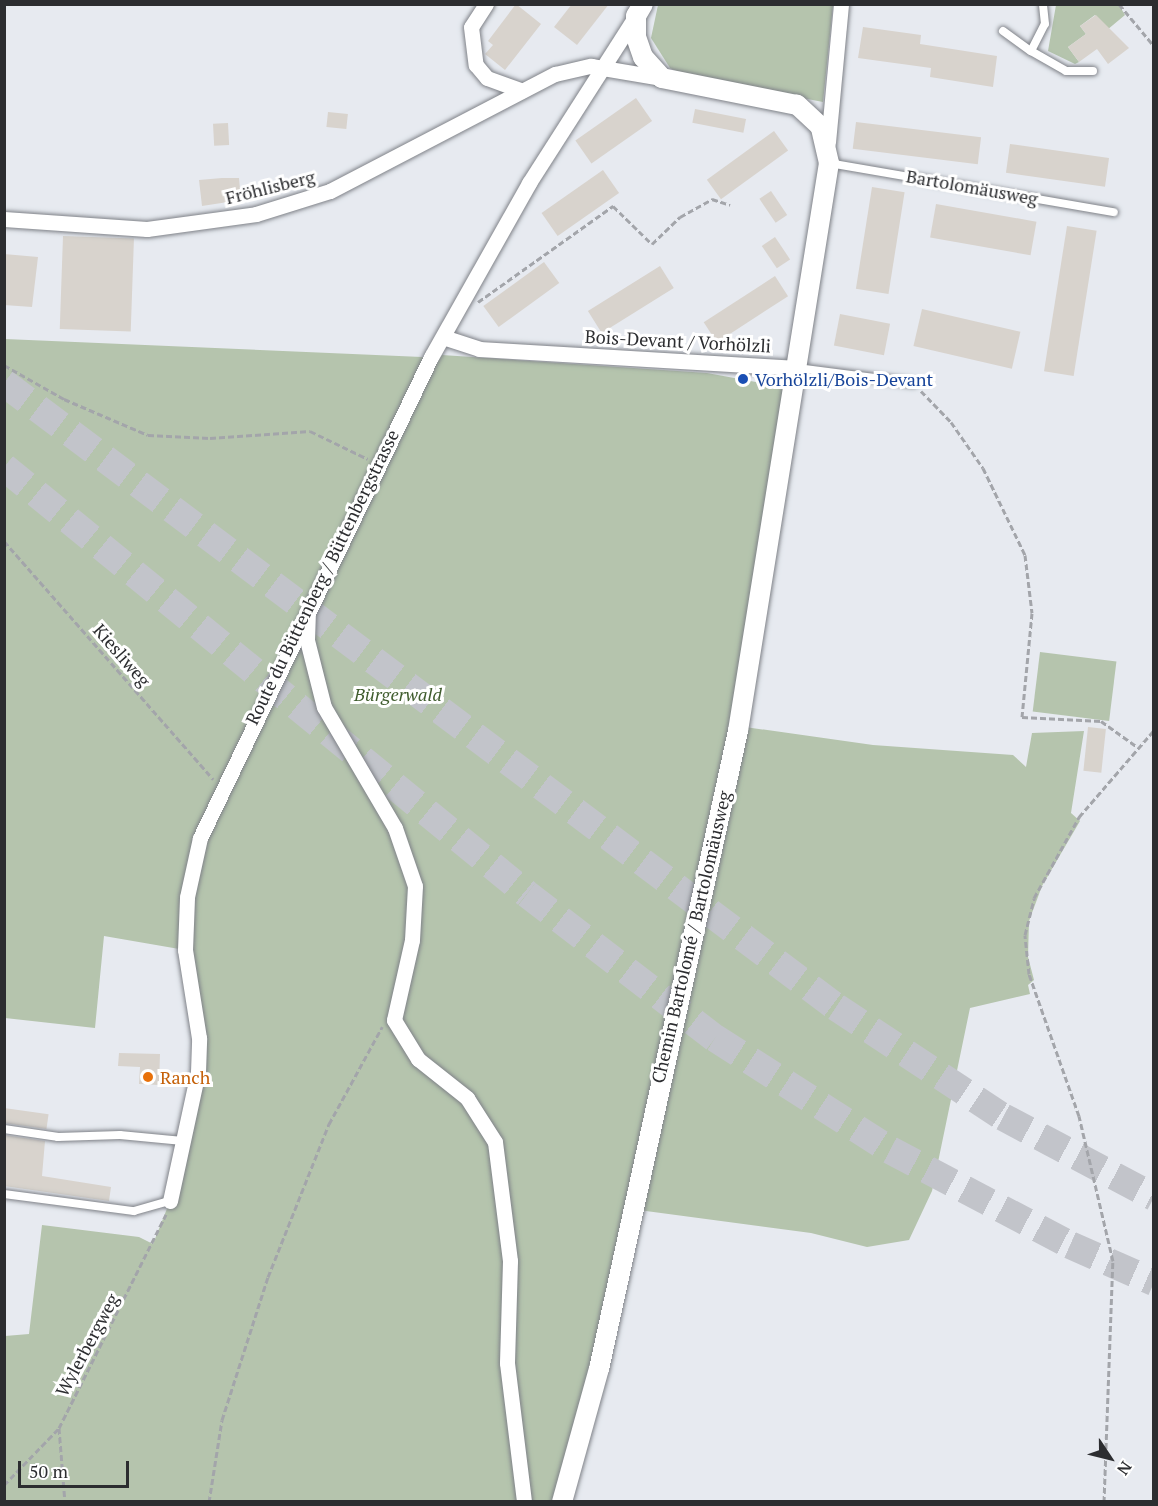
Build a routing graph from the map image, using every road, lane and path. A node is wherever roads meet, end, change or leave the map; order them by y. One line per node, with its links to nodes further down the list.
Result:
1 (486, 4): 12 (street)
2 (841, 4): 13 (street)
3 (1043, 4): 8 (lane)
4 (1119, 4): 7 (path)
5 (640, 10): 9 (street, Route du Büttenberg / Büttenbergstrasse); 11 (street)
6 (1003, 31): 8 (lane)
7 (1154, 46)
8 (1031, 51): 10 (lane)
9 (599, 68): 11 (street); 12 (street, Fröhlisberg); 18 (street, Route du Büttenberg / Büttenbergstrasse)
10 (1093, 72)
11 (662, 78): 13 (street)
12 (522, 91): 16 (street, Fröhlisberg)
13 (828, 154): 15 (lane, Bartolomäusweg); 20 (street)
14 (730, 205): 17 (path)
15 (1114, 212)
16 (4, 219)
17 (475, 300)
18 (442, 338): 20 (street, Bois-Devant / Vorhölzli); 22 (street, Route du Büttenberg / Büttenbergstrasse)
19 (4, 364): 22 (path)
20 (797, 368): 21 (lane, Bois-Devant / Vorhölzli); 38 (street, Chemin Bartolomé / Bartolomäusweg)
21 (913, 383): 26 (path)
22 (378, 463): 24 (street, Route du Büttenberg / Büttenbergstrasse)
23 (4, 541): 27 (path, Kiesliweg)
24 (308, 606): 27 (street, Route du Büttenberg / Büttenbergstrasse); 28 (street)
25 (1154, 730): 26 (path)
26 (1136, 746): 39 (path)
27 (220, 787): 30 (street, Route du Büttenberg / Büttenbergstrasse)
28 (394, 1020): 36 (path); 37 (street)
29 (4, 1129): 30 (lane)
30 (185, 1141): 32 (street, Route du Büttenberg / Büttenbergstrasse)
31 (4, 1194): 32 (lane)
32 (170, 1201): 33 (path, Wylerbergweg)
33 (58, 1428): 34 (path, Wylerbergweg); 35 (path)
34 (4, 1485)
35 (65, 1502)
36 (209, 1502)
37 (524, 1502)
38 (562, 1502)
39 (1104, 1502)

